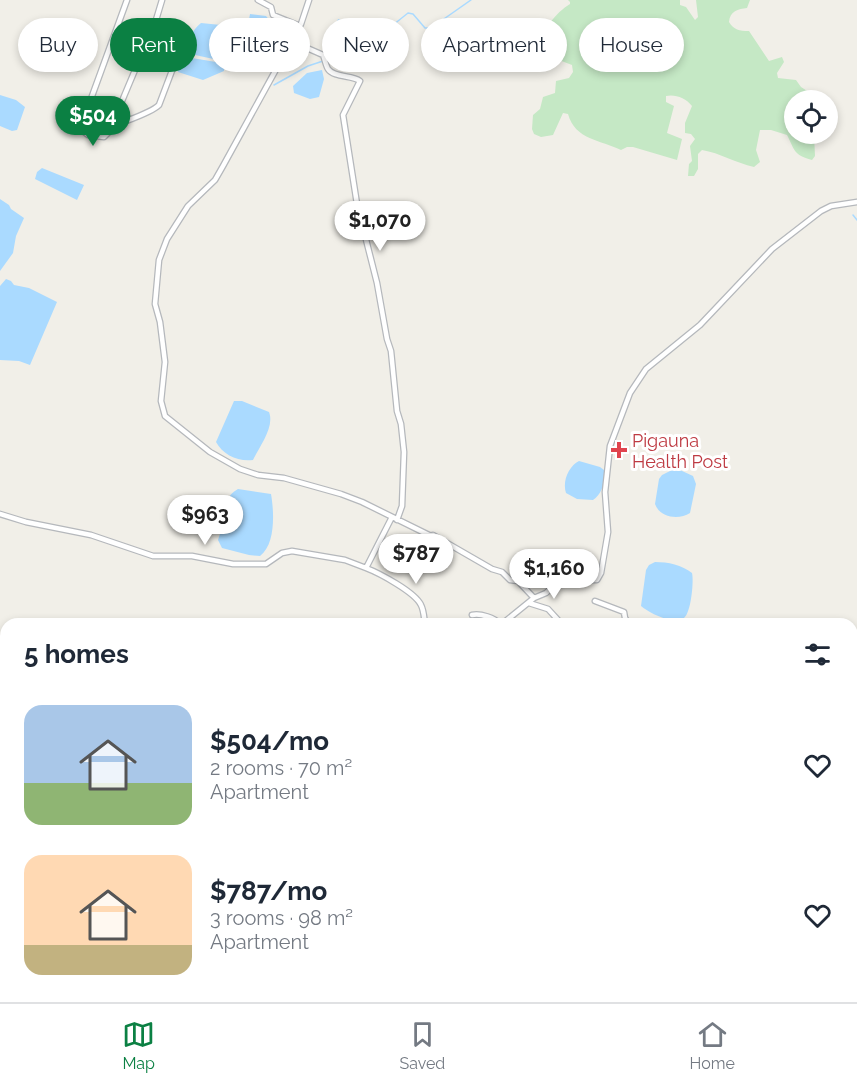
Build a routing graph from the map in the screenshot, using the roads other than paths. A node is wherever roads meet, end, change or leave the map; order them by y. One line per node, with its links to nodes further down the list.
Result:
1 (128, 0): 12 (street)
2 (162, 0): 5 (street)
3 (258, 0): 6 (street)
4 (309, 0): 7 (street)
5 (157, 18)
6 (280, 18)
7 (303, 18)
8 (310, 49): 15 (street)
9 (134, 72): 12 (street)
10 (171, 72): 12 (street)
11 (275, 72): 15 (street)
12 (109, 132)
13 (857, 202): 17 (street)
14 (0, 514): 16 (street)
15 (394, 518): 16 (street); 17 (street)
16 (366, 568): 21 (street)
17 (534, 598): 19 (street)
18 (595, 601): 25 (street)
19 (530, 603): 23 (street); 24 (street)
20 (472, 615): 22 (street)
21 (424, 618)
22 (489, 618)
23 (510, 618)
24 (556, 618)
25 (625, 618)

